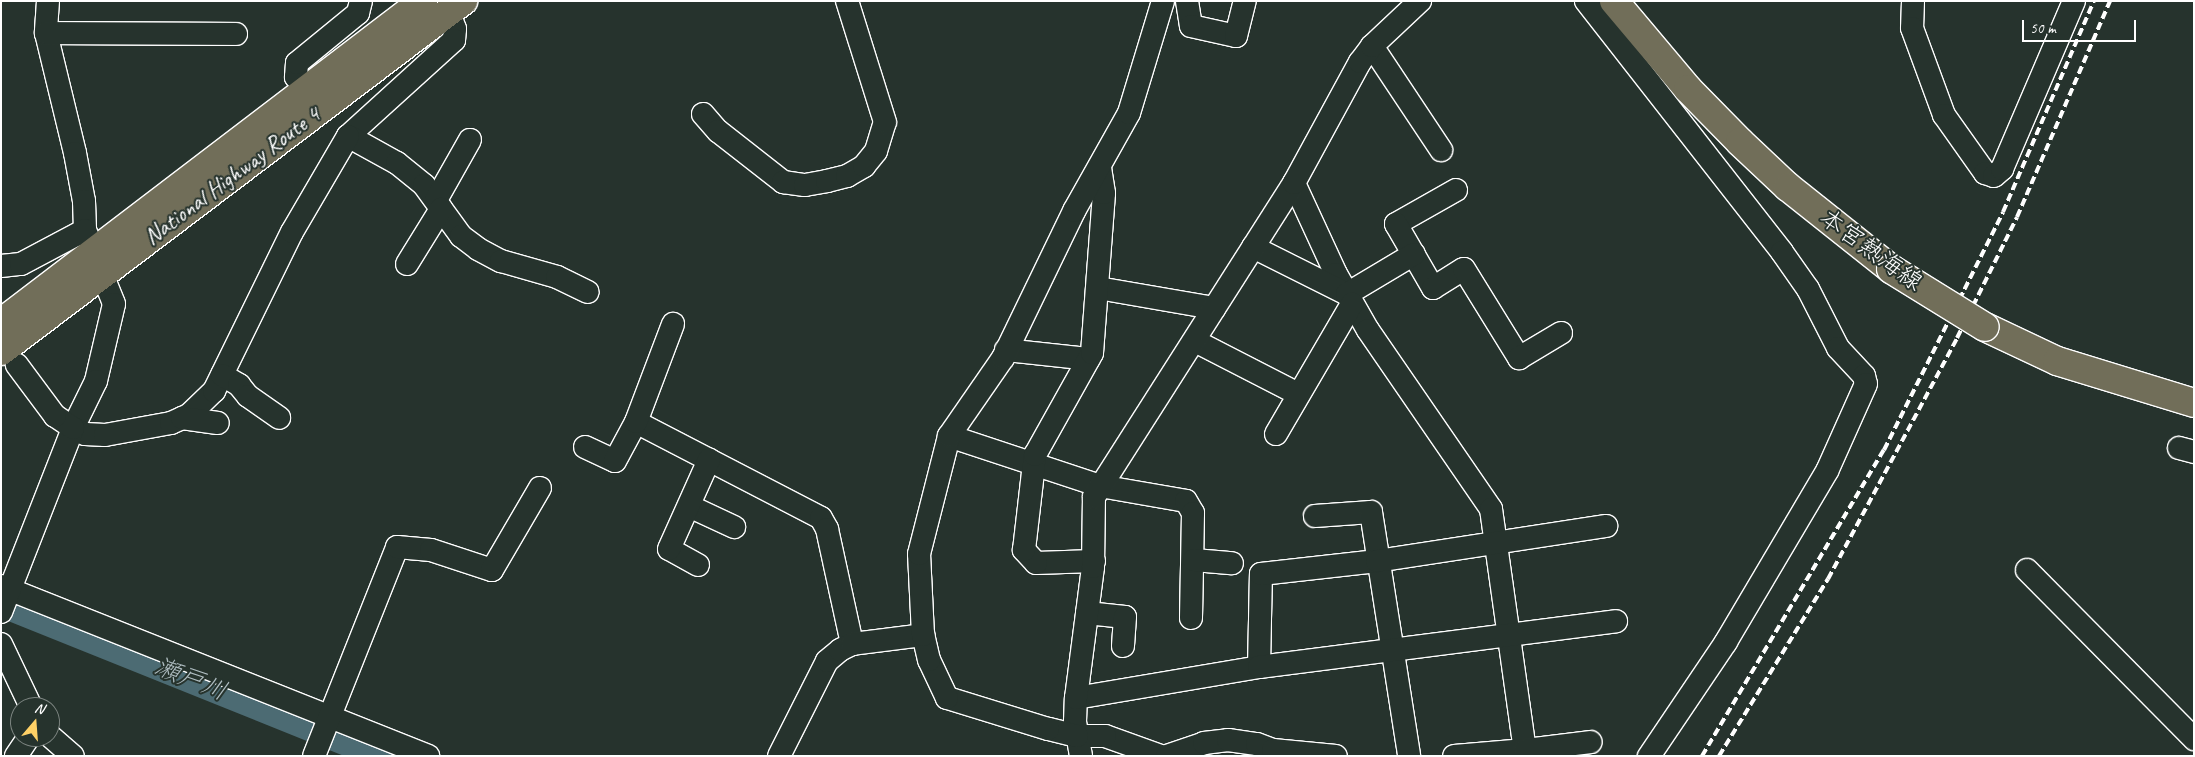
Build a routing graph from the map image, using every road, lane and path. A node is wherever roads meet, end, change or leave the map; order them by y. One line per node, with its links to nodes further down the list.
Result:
1 (48, 1): 14 (street)
2 (361, 1): 17 (street)
3 (423, 1): 17 (main road, National Highway Route 4)
4 (847, 1): 18 (street)
5 (1162, 1): 22 (street)
6 (1188, 1): 7 (street)
7 (1245, 1)
8 (1420, 1): 16 (street)
9 (1586, 1): 96 (street)
10 (1614, 1): 44 (main road, 本宮熱海線, bridge)
11 (2074, 1): 12 (street)
12 (1908, 5)
13 (456, 7): 19 (street); 27 (main road, National Highway Route 4)
14 (46, 33): 15 (street); 27 (street)
15 (236, 34)
16 (1372, 46): 21 (street); 23 (street)
17 (307, 91): 27 (main road, National Highway Route 4)
18 (704, 114)
19 (348, 136): 25 (street); 42 (street)
20 (470, 140): 25 (street)
21 (1441, 150)
22 (1100, 168): 31 (street); 39 (street)
23 (1294, 183): 26 (street); 33 (street)
24 (1456, 190): 28 (street)
25 (439, 204): 29 (street); 32 (street)
26 (1253, 247): 33 (street); 34 (street)
27 (94, 253): 30 (street); 35 (main road, National Highway Route 4); 40 (main road, National Highway Route 4); 49 (street)
28 (1414, 254): 33 (street); 37 (street)
29 (406, 264)
30 (1, 266)
31 (1098, 288): 34 (street); 41 (street)
32 (588, 292)
33 (1350, 299): 43 (street); 61 (street)
34 (1214, 308): 38 (street)
35 (1, 323)
36 (673, 324): 47 (street)
37 (1561, 333)
38 (1195, 342): 43 (street); 55 (street)
39 (1006, 350): 41 (street); 51 (street)
40 (9, 358): 49 (street)
41 (1089, 359): 54 (street)
42 (222, 375): 45 (street); 46 (street)
43 (1298, 394): 50 (street)
44 (2194, 402)
45 (182, 418): 48 (street); 49 (street)
46 (279, 418)
47 (636, 422): 52 (street); 53 (street)
48 (218, 423)
49 (73, 428): 68 (street)
50 (1276, 434)
51 (949, 436): 54 (street); 72 (street)
52 (585, 447)
53 (709, 460): 57 (street); 75 (street)
54 (1033, 462): 55 (street); 63 (street)
55 (1100, 486): 62 (street); 63 (street)
56 (540, 488): 81 (street)
57 (689, 506): 60 (street); 66 (street)
58 (1315, 516): 64 (street)
59 (1606, 526): 61 (street)
60 (734, 527)
61 (1497, 545): 64 (street); 73 (street)
62 (1194, 560): 65 (street); 70 (street)
63 (1094, 561): 69 (street)
64 (1377, 561): 77 (street); 78 (street)
65 (1232, 564)
66 (698, 565)
67 (2027, 570): 82 (street)
68 (5, 596): 81 (street)
69 (1087, 612): 76 (street); 80 (street)
70 (1191, 618)
71 (1616, 621): 73 (street)
72 (923, 634): 75 (street); 85 (street)
73 (1510, 635): 77 (street); 86 (street)
74 (1, 644): 79 (street)
75 (852, 644): 90 (street)
76 (1122, 646)
77 (1390, 650): 78 (street); 94 (street)
78 (1259, 667): 80 (street)
79 (26, 697)
80 (1076, 698): 85 (street)
81 (328, 719): 87 (street); 89 (street)
82 (2194, 739)
83 (1591, 742): 86 (street)
84 (60, 744): 88 (street)
85 (1079, 746): 91 (street)
86 (1525, 750): 95 (street)
87 (315, 752)
88 (74, 756)
89 (428, 756)
90 (779, 756)
91 (1161, 756)
92 (1167, 756): 93 (street)
93 (1336, 756)
94 (1409, 756)
95 (1454, 756)
96 (1648, 756)

